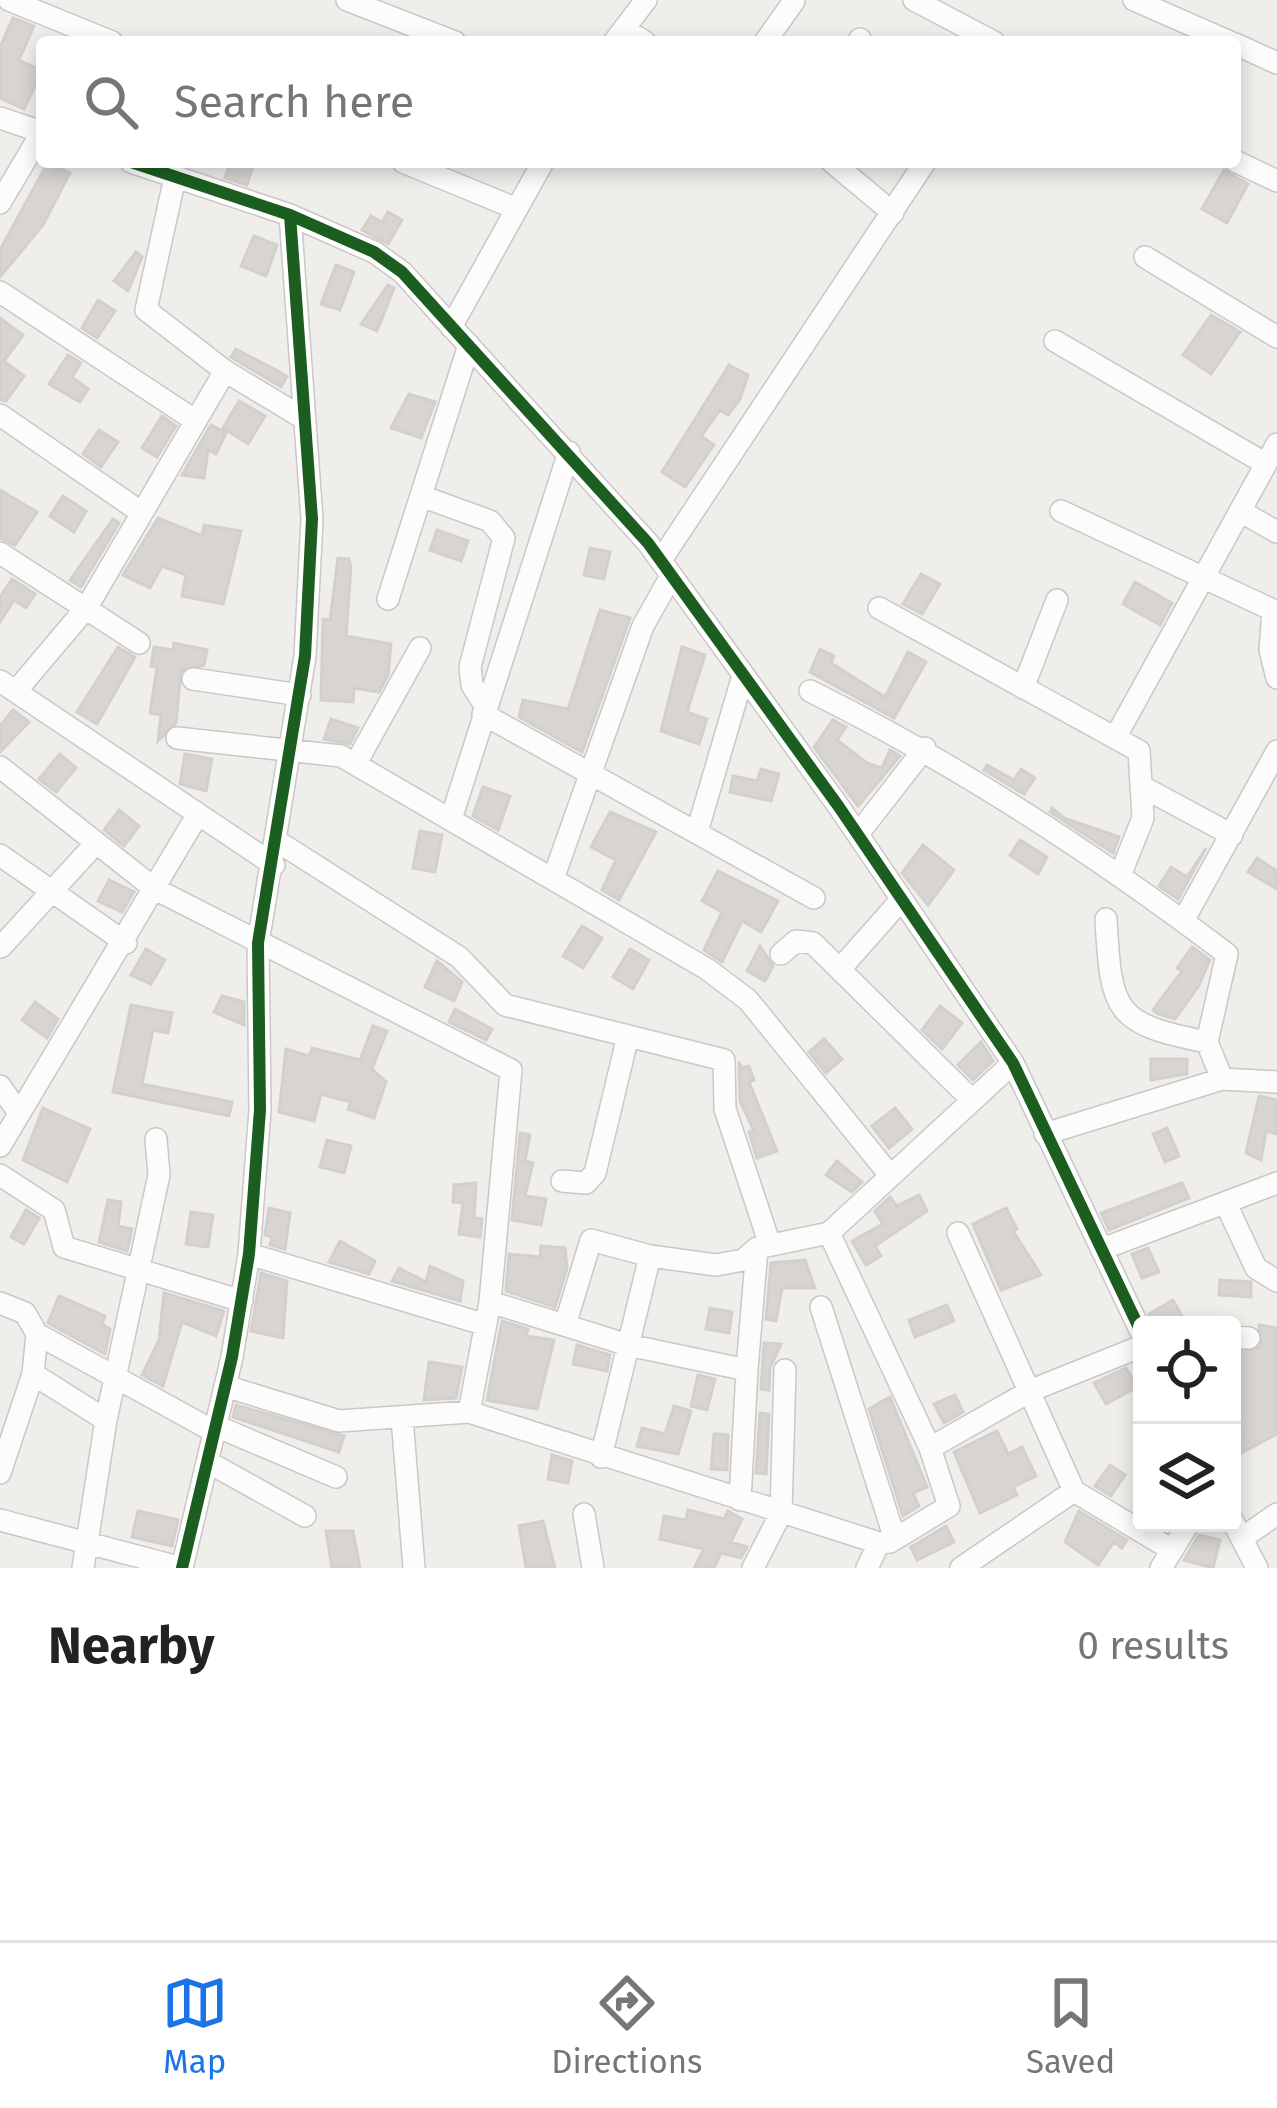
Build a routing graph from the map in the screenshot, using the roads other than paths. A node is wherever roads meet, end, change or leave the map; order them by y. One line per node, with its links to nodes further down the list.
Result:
1 (347, 0): 9 (street)
2 (646, 0): 7 (street)
3 (1134, 0): 12 (street)
4 (4, 1): 8 (street)
5 (794, 1): 10 (street)
6 (928, 3): 11 (street)
7 (619, 35)
8 (96, 36)
9 (440, 36)
10 (769, 36)
11 (984, 36)
12 (1216, 36)
13 (1241, 47): 14 (street)
14 (1277, 63)
15 (0, 118): 16 (street)
16 (36, 130)
17 (36, 142): 26 (street)
18 (1241, 164): 25 (street)
19 (149, 168): 24 (street)
20 (418, 168): 27 (street)
21 (540, 168): 27 (street)
22 (839, 168): 28 (street)
23 (921, 168): 28 (street)
24 (176, 177): 29 (street); 36 (street)
25 (1277, 181)
26 (0, 203)
27 (517, 209): 32 (street)
28 (893, 213): 48 (street)
29 (290, 215): 32 (street); 38 (street)
30 (1145, 257): 33 (street)
31 (0, 292): 39 (street)
32 (451, 327): 35 (street)
33 (1277, 338)
34 (1055, 341): 41 (street)
35 (469, 345): 40 (street); 42 (street)
36 (225, 371): 38 (street); 39 (street)
37 (0, 415): 45 (street)
38 (303, 418): 63 (street)
39 (196, 421): 45 (street)
40 (568, 452): 48 (street); 64 (street)
41 (1271, 454): 44 (street)
42 (421, 496): 50 (street); 64 (street)
43 (1061, 511): 49 (street)
44 (1240, 512): 46 (street); 49 (street)
45 (142, 513): 52 (street)
46 (1277, 532)
47 (0, 553): 52 (street)
48 (666, 568): 59 (street); 72 (street)
49 (1204, 576): 54 (street); 66 (street)
50 (388, 598)
51 (1057, 600): 61 (street)
52 (87, 608): 55 (street); 60 (street)
53 (879, 608): 61 (street)
54 (1275, 611): 57 (street)
55 (140, 643)
56 (420, 648): 70 (street)
57 (1277, 678)
58 (193, 679): 63 (street)
59 (742, 679): 76 (street); 77 (street)
60 (8, 686): 74 (street)
61 (1023, 688): 66 (street)
62 (810, 691): 68 (street)
63 (300, 694): 67 (street)
64 (484, 710): 72 (street); 75 (street)
65 (177, 738): 67 (street)
66 (1114, 739): 73 (street)
67 (292, 747): 70 (street); 80 (street)
68 (925, 748): 77 (street); 82 (street)
69 (1277, 751): 78 (street)
70 (356, 764): 75 (street)
71 (0, 766): 79 (street)
72 (595, 774): 76 (street); 83 (street)
73 (1141, 786): 78 (street); 82 (street)
74 (198, 814): 80 (street); 84 (street)
75 (451, 819): 83 (street)
76 (697, 832): 86 (street)
77 (858, 835): 87 (street)
78 (1232, 835): 89 (street)
79 (96, 843): 84 (street); 85 (street)
80 (276, 853): 91 (street); 95 (street)
81 (0, 855): 85 (street)
82 (1120, 873): 89 (street)
83 (554, 879): 106 (street)
84 (155, 889): 90 (street); 91 (street)
85 (52, 892): 90 (street); 92 (street)
86 (814, 898)
87 (901, 900): 94 (street); 97 (street)
88 (1106, 919): 96 (street)
89 (1183, 921): 96 (street)
90 (126, 943): 102 (street)
91 (258, 943): 115 (street); 122 (street)
92 (2, 947)
93 (781, 953): 94 (street)
94 (840, 969): 101 (street)
95 (628, 1036): 108 (street); 113 (street)
96 (1207, 1042): 98 (street)
97 (1013, 1063): 101 (street); 103 (street)
98 (1222, 1079): 99 (street); 103 (street)
99 (1277, 1082)
100 (0, 1086): 102 (street)
101 (972, 1100): 106 (street)
102 (19, 1113): 105 (street)
103 (1045, 1134): 114 (street)
104 (156, 1138): 117 (street)
105 (0, 1146)
106 (890, 1174): 111 (street)
107 (0, 1175): 117 (street)
108 (562, 1181)
109 (1277, 1184): 110 (street)
110 (1226, 1204): 114 (street); 118 (street)
111 (829, 1233): 113 (street); 138 (street)
112 (958, 1233): 133 (street)
113 (763, 1246): 116 (street); 128 (street)
114 (1102, 1249): 123 (street)
115 (249, 1254): 119 (street); 122 (street)
116 (650, 1256): 124 (street); 126 (street)
117 (139, 1268): 119 (street); 131 (street)
118 (1277, 1281)
119 (242, 1301): 132 (street)
120 (0, 1303): 125 (street)
121 (821, 1307): 153 (street)
122 (486, 1313): 124 (street); 134 (street)
123 (1134, 1316)
124 (565, 1325): 126 (street)
125 (37, 1334): 130 (street); 131 (street)
126 (628, 1345): 128 (street); 139 (street)
127 (1133, 1350): 133 (street)
128 (747, 1370): 144 (street)
129 (785, 1370): 145 (street)
130 (32, 1374): 136 (street); 141 (street)
131 (119, 1376): 136 (street); 137 (street)
132 (226, 1386): 135 (street); 137 (street)
133 (1032, 1390): 138 (street); 143 (street)
134 (470, 1412): 135 (street); 139 (street)
135 (402, 1417): 158 (street)
136 (106, 1420): 154 (street)
137 (215, 1429): 140 (street); 142 (street)
138 (930, 1448): 153 (street)
139 (601, 1457): 144 (street)
140 (208, 1462): 148 (street); 157 (street)
141 (1, 1465)
142 (335, 1477)
143 (1074, 1492): 155 (street); 162 (street)
144 (740, 1500): 145 (street)
145 (781, 1513): 153 (street); 160 (street)
146 (584, 1514): 159 (street)
147 (1277, 1514): 150 (street)
148 (305, 1516)
149 (0, 1520): 154 (street)
150 (1241, 1528)
151 (1184, 1532): 155 (street)
152 (1239, 1532): 163 (street)
153 (886, 1540): 161 (street)
154 (90, 1541): 156 (street); 157 (street)
155 (1167, 1559)
156 (83, 1568)
157 (182, 1568)
158 (414, 1568)
159 (593, 1568)
160 (753, 1568)
161 (868, 1568)
162 (961, 1568)
163 (1257, 1568)

